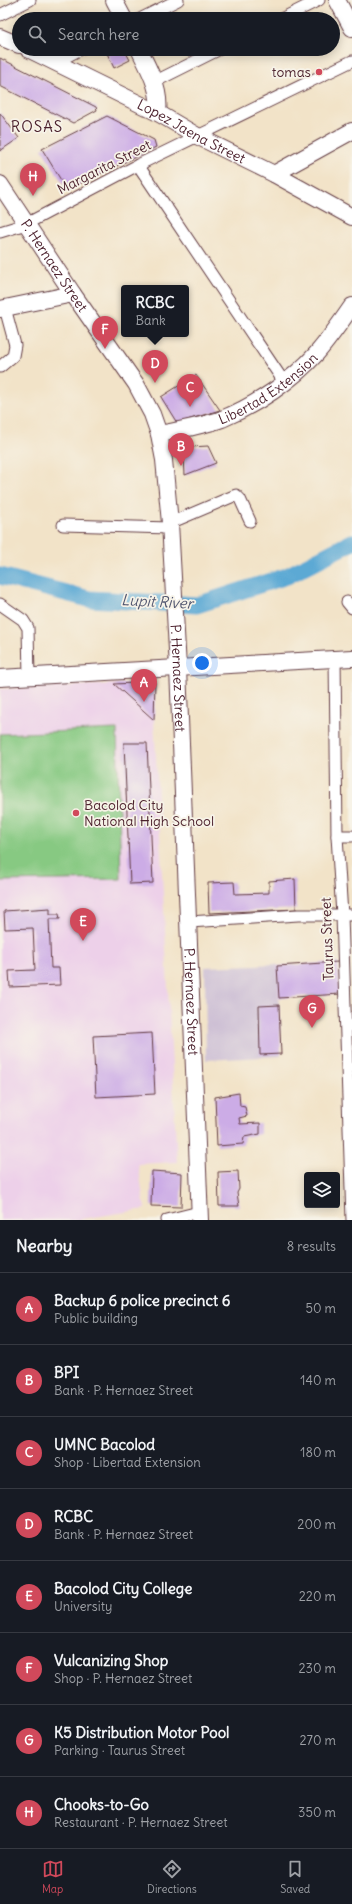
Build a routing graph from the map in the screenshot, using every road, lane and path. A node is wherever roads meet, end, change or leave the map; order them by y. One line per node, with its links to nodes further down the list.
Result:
1 (30, 0): 9 (street)
2 (114, 0): 6 (main road)
3 (178, 0): 7 (street)
4 (319, 0): 8 (street)
5 (337, 0): 10 (main road)
6 (120, 12)
7 (154, 12)
8 (295, 12)
9 (0, 15)
10 (352, 28)
11 (0, 37): 12 (main road)
12 (12, 42)
13 (43, 56): 18 (main road, Lopez Jaena Street)
14 (68, 56): 18 (street)
15 (141, 56): 19 (main road)
16 (206, 56): 19 (street)
17 (352, 61): 22 (street, Margarita Street)
18 (56, 62): 20 (main road, Lopez Jaena Street)
19 (154, 82): 20 (main road)
20 (158, 113): 22 (main road, Lopez Jaena Street)
21 (352, 131): 24 (main road)
22 (199, 137): 23 (street, Margarita Street); 24 (main road, Lopez Jaena Street)
23 (138, 165): 27 (street, Margarita Street); 33 (street)
24 (274, 174): 26 (main road, Lopez Jaena Street)
25 (0, 184): 27 (main road, P. Hernaez Street)
26 (349, 212)
27 (26, 224): 28 (street, Margarita Street); 29 (main road, P. Hernaez Street)
28 (0, 232)
29 (73, 294): 31 (main road); 34 (main road, P. Hernaez Street)
30 (352, 306): 33 (main road, Libertad Extension)
31 (3, 308): 32 (street)
32 (0, 367)
33 (284, 382): 34 (main road, Libertad Extension)
34 (159, 434): 37 (main road, P. Hernaez Street)
35 (250, 521): 37 (street)
36 (63, 525): 37 (street)
37 (170, 525): 41 (main road, P. Hernaez Street)
38 (0, 604): 42 (street)
39 (335, 657): 40 (main road); 41 (main road); 44 (street, Taurus Street)
40 (352, 658)
41 (178, 668): 42 (main road); 47 (main road, P. Hernaez Street)
42 (29, 677): 43 (main road)
43 (0, 678)
44 (337, 836): 45 (street); 46 (street, Taurus Street)
45 (352, 836)
46 (347, 915): 47 (street); 50 (street, Taurus Street)
47 (189, 922): 48 (main road, P. Hernaez Street)
48 (199, 1216): 49 (street)
49 (167, 1220)
50 (352, 1220)

